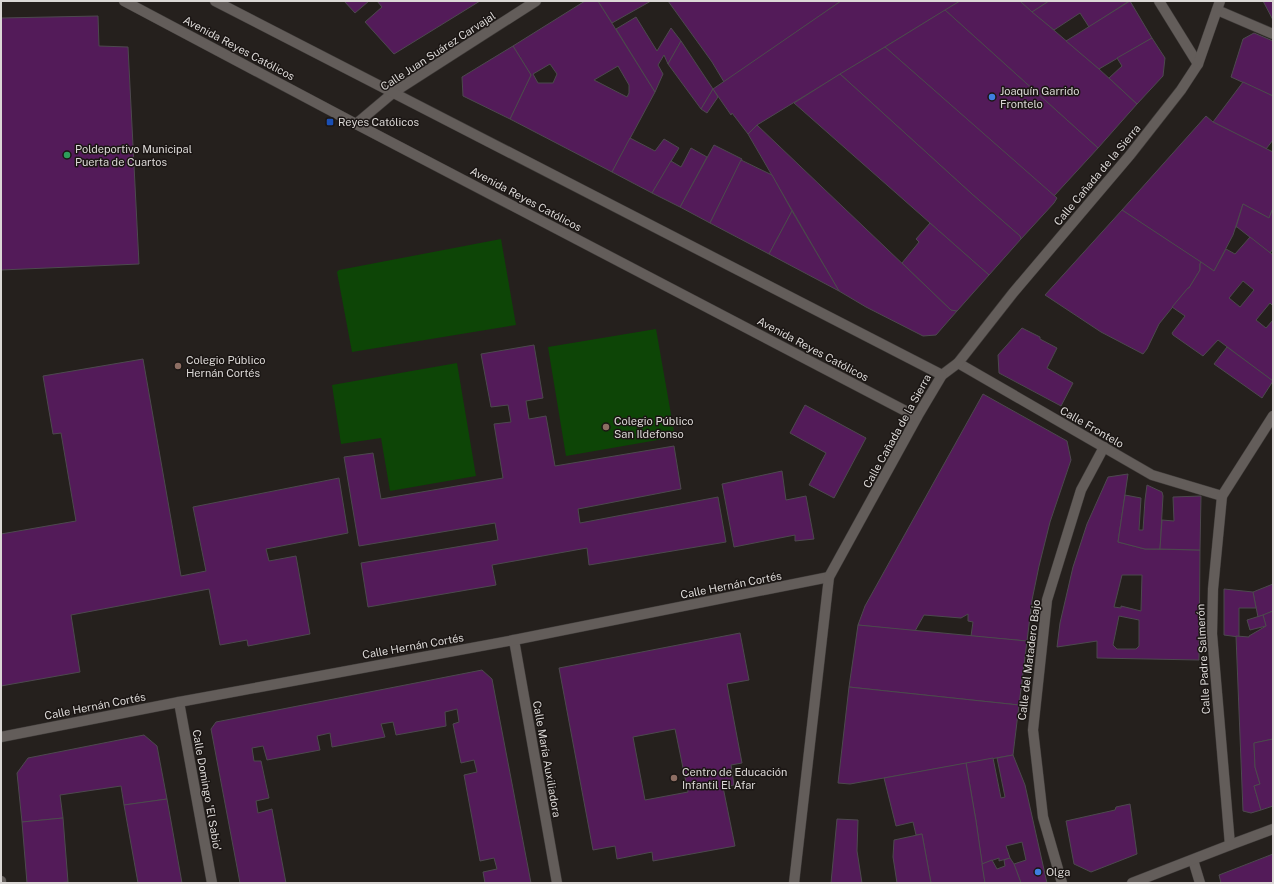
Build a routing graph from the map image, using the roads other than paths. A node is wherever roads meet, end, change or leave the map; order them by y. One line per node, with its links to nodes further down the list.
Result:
1 (124, 1): 9 (street, Avenida Reyes Católicos)
2 (215, 1): 8 (street)
3 (536, 1): 8 (street, Calle Juan Suárez Carvajal)
4 (1159, 1): 7 (street)
5 (1218, 6): 6 (street); 7 (street, Calle Cañada de la Sierra)
6 (1273, 34)
7 (1198, 64): 10 (street, Calle Cañada de la Sierra)
8 (394, 92): 9 (street, Calle Juan Suárez Carvajal); 11 (street)
9 (356, 124): 13 (street, Avenida Reyes Católicos)
10 (958, 363): 11 (street, Calle Cañada de la Sierra); 14 (street, Calle Frontelo)
11 (942, 375): 13 (street, Calle Cañada de la Sierra)
12 (1273, 416): 15 (street, Calle Padre Salmerón)
13 (917, 417): 16 (street, Calle Cañada de la Sierra)
14 (1104, 447): 15 (street, Calle Frontelo); 26 (street, Calle del Matadero Bajo)
15 (1222, 496): 21 (street, Calle Padre Salmerón)
16 (829, 577): 17 (street, Calle Hernán Cortés); 25 (street, Calle Cañada de la Sierra)
17 (514, 640): 18 (street, Calle Hernán Cortés); 24 (street, Calle María Auxiliadora)
18 (179, 702): 19 (street, Calle Hernán Cortés); 23 (street, Calle Domingo 'El Sabio')
19 (1, 737)
20 (1273, 829): 21 (street)
21 (1230, 845): 22 (street)
22 (1193, 860): 27 (street); 28 (street)
23 (212, 883)
24 (557, 883)
25 (794, 883)
26 (1062, 883)
27 (1132, 883)
28 (1200, 883)

